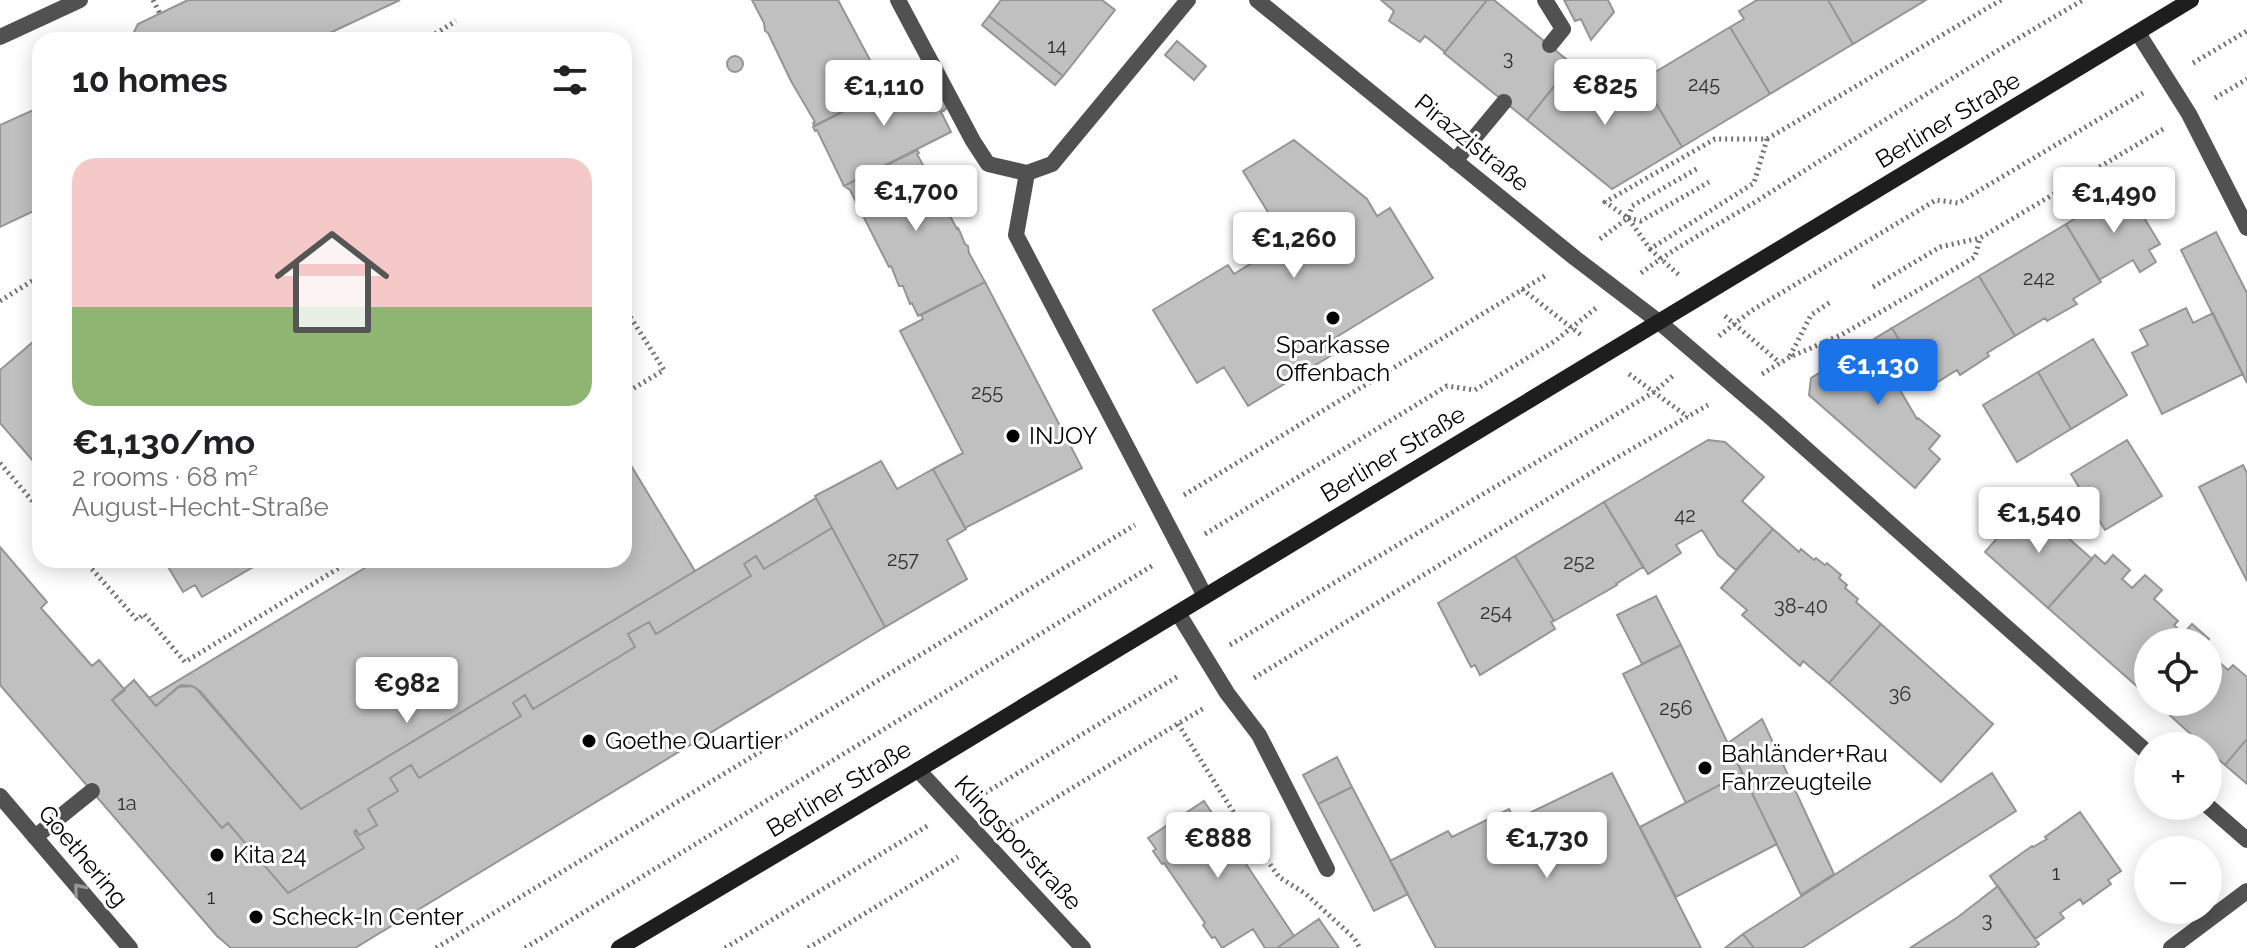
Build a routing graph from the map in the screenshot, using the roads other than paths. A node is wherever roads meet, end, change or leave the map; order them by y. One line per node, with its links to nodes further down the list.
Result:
1 (80, 0): 8 (street)
2 (898, 0): 12 (street)
3 (1188, 0): 12 (street)
4 (1257, 0): 11 (street, Pirazzistraße)
5 (1545, 0): 9 (street)
6 (2191, 0): 7 (main road, Berliner Straße)
7 (2138, 33): 13 (street); 14 (main road, Berliner Straße)
8 (0, 37)
9 (1550, 45)
10 (1504, 102): 11 (street)
11 (1455, 161): 14 (street, Pirazzistraße)
12 (1027, 173): 15 (street)
13 (2247, 228)
14 (1659, 322): 15 (main road, Berliner Straße); 17 (street, Pirazzistraße)
15 (1205, 596): 16 (main road, Berliner Straße)
16 (1178, 613): 18 (main road, Berliner Straße); 24 (street)
17 (2134, 741)
18 (918, 770): 27 (main road, Berliner Straße); 28 (street, Klingsporstraße)
19 (92, 791): 22 (street)
20 (0, 796): 22 (street, Goethering)
21 (2222, 818): 23 (street)
22 (35, 837): 26 (street, Goethering, one-way to 22)
23 (2247, 840)
24 (1327, 869)
25 (2247, 891): 29 (street)
26 (130, 948)
27 (619, 948)
28 (1083, 948)
29 (2171, 948)

